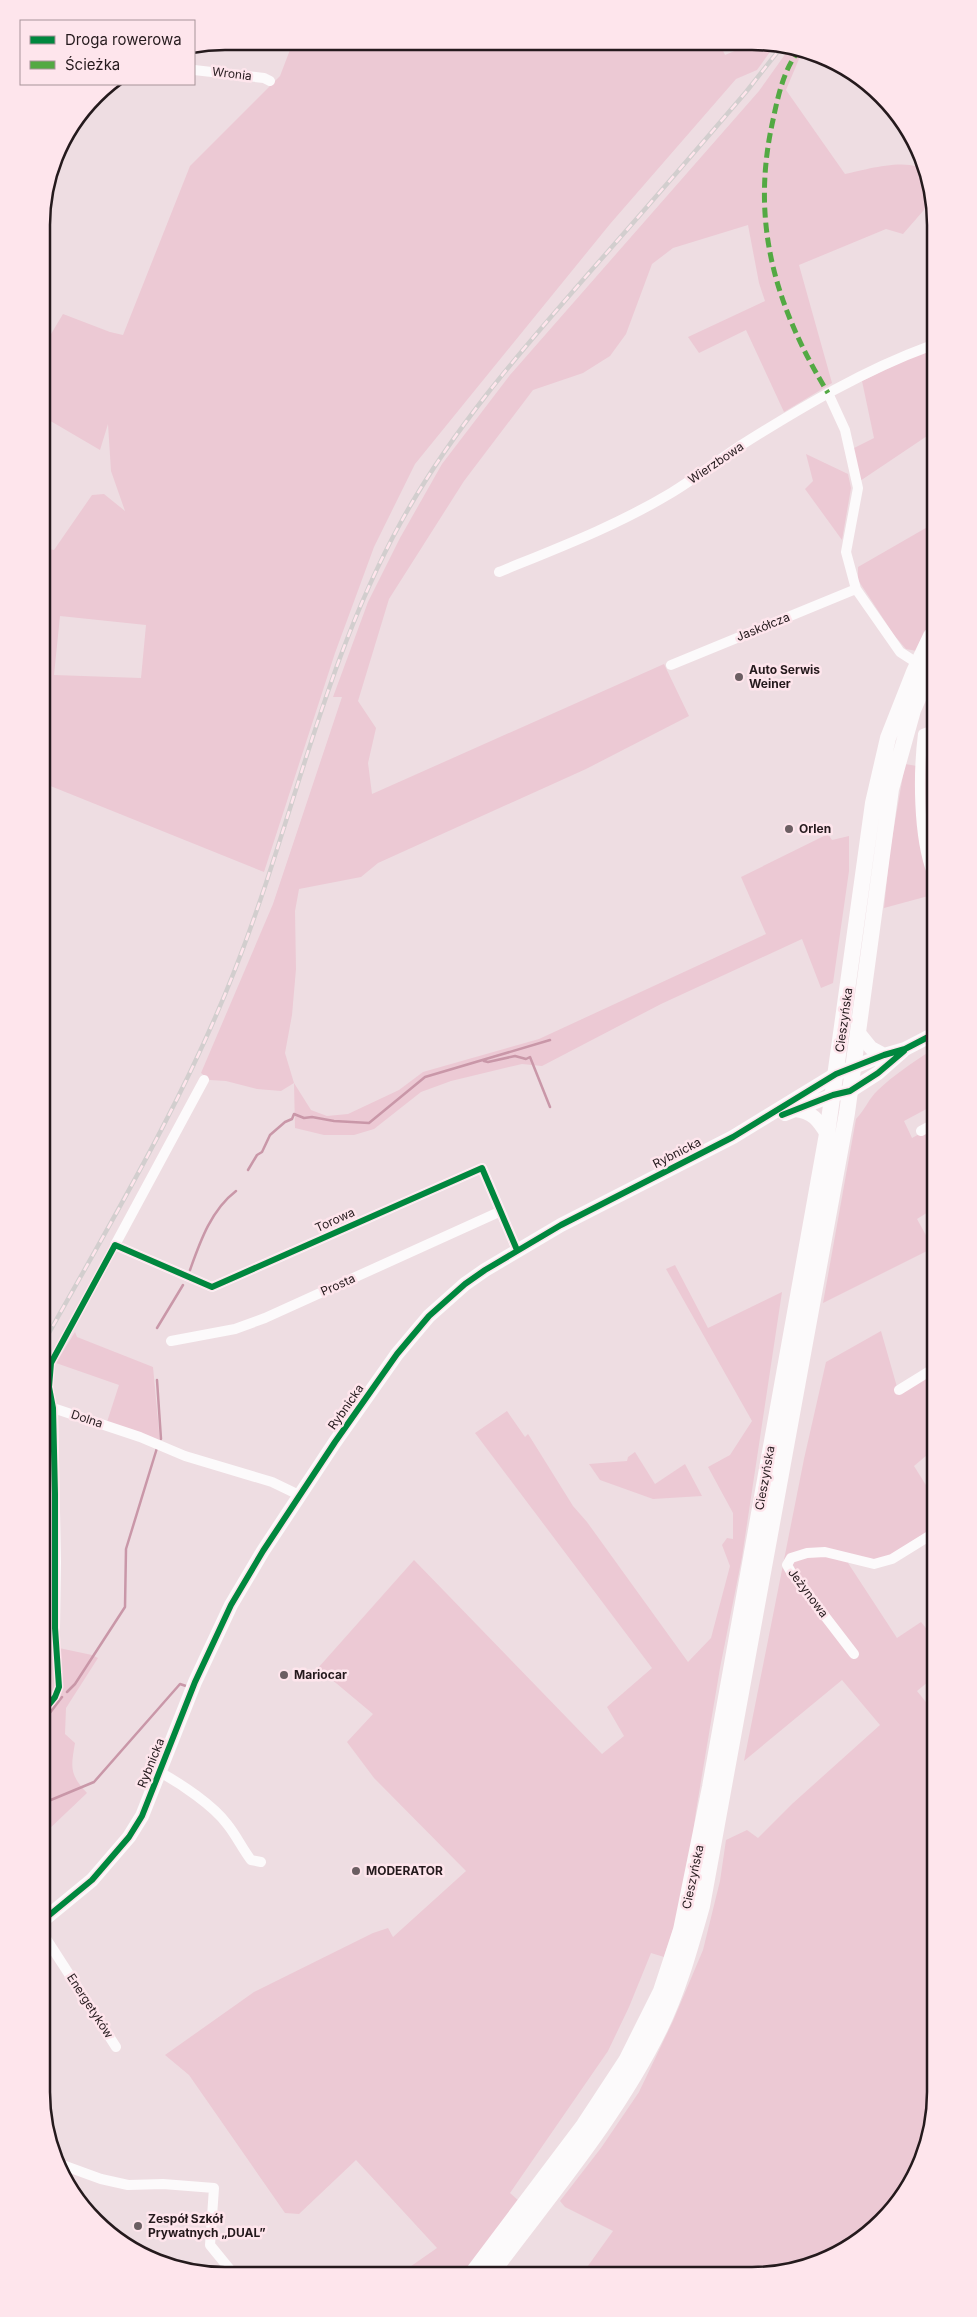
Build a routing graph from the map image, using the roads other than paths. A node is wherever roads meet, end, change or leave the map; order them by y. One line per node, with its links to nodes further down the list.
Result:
1 (195, 70): 2 (street, Wronia)
2 (270, 81)
3 (927, 347): 4 (street, Wierzbowa)
4 (828, 393): 5 (street, Wierzbowa); 6 (street)
5 (499, 572)
6 (856, 589): 8 (street, Jaskółcza); 9 (street)
7 (927, 653): 9 (main road, Cieszyńska)
8 (671, 665)
9 (924, 666): 12 (main road, Cieszyńska); 17 (main road, Cieszyńska)
10 (927, 732): 11 (street)
11 (927, 847)
12 (858, 1032): 15 (street); 16 (main road, Cieszyńska)
13 (927, 1038): 14 (street)
14 (905, 1049): 15 (street, Rybnicka); 19 (street, Rybnicka)
15 (884, 1054): 16 (street, Rybnicka)
16 (853, 1067): 17 (street, Rybnicka); 19 (main road, Cieszyńska)
17 (836, 1074): 20 (main road, Cieszyńska); 22 (street, Rybnicka)
18 (204, 1080): 26 (street, Torowa)
19 (850, 1090): 20 (street, Rybnicka); 43 (main road, Cieszyńska)
20 (833, 1095): 21 (street, Rybnicka); 25 (main road, Cieszyńska)
21 (795, 1110): 22 (street, Rybnicka); 25 (street)
22 (755, 1125): 27 (street, Rybnicka)
23 (927, 1128): 24 (street)
24 (921, 1131)
25 (827, 1134): 42 (main road, Cieszyńska)
26 (499, 1212): 27 (street, Torowa); 28 (street, Prosta)
27 (517, 1250): 31 (street, Rybnicka)
28 (171, 1341)
29 (927, 1373): 30 (street)
30 (899, 1390)
31 (299, 1496): 33 (street, Dolna); 35 (street, Rybnicka)
32 (927, 1537): 34 (street, Jeżynowa)
33 (55, 1628)
34 (854, 1654)
35 (160, 1772): 36 (street); 37 (street, Rybnicka)
36 (261, 1862)
37 (50, 1915)
38 (50, 1945): 39 (street, Energetyków)
39 (116, 2046)
40 (67, 2167): 41 (street)
41 (228, 2267)
42 (477, 2267)
43 (496, 2267)

